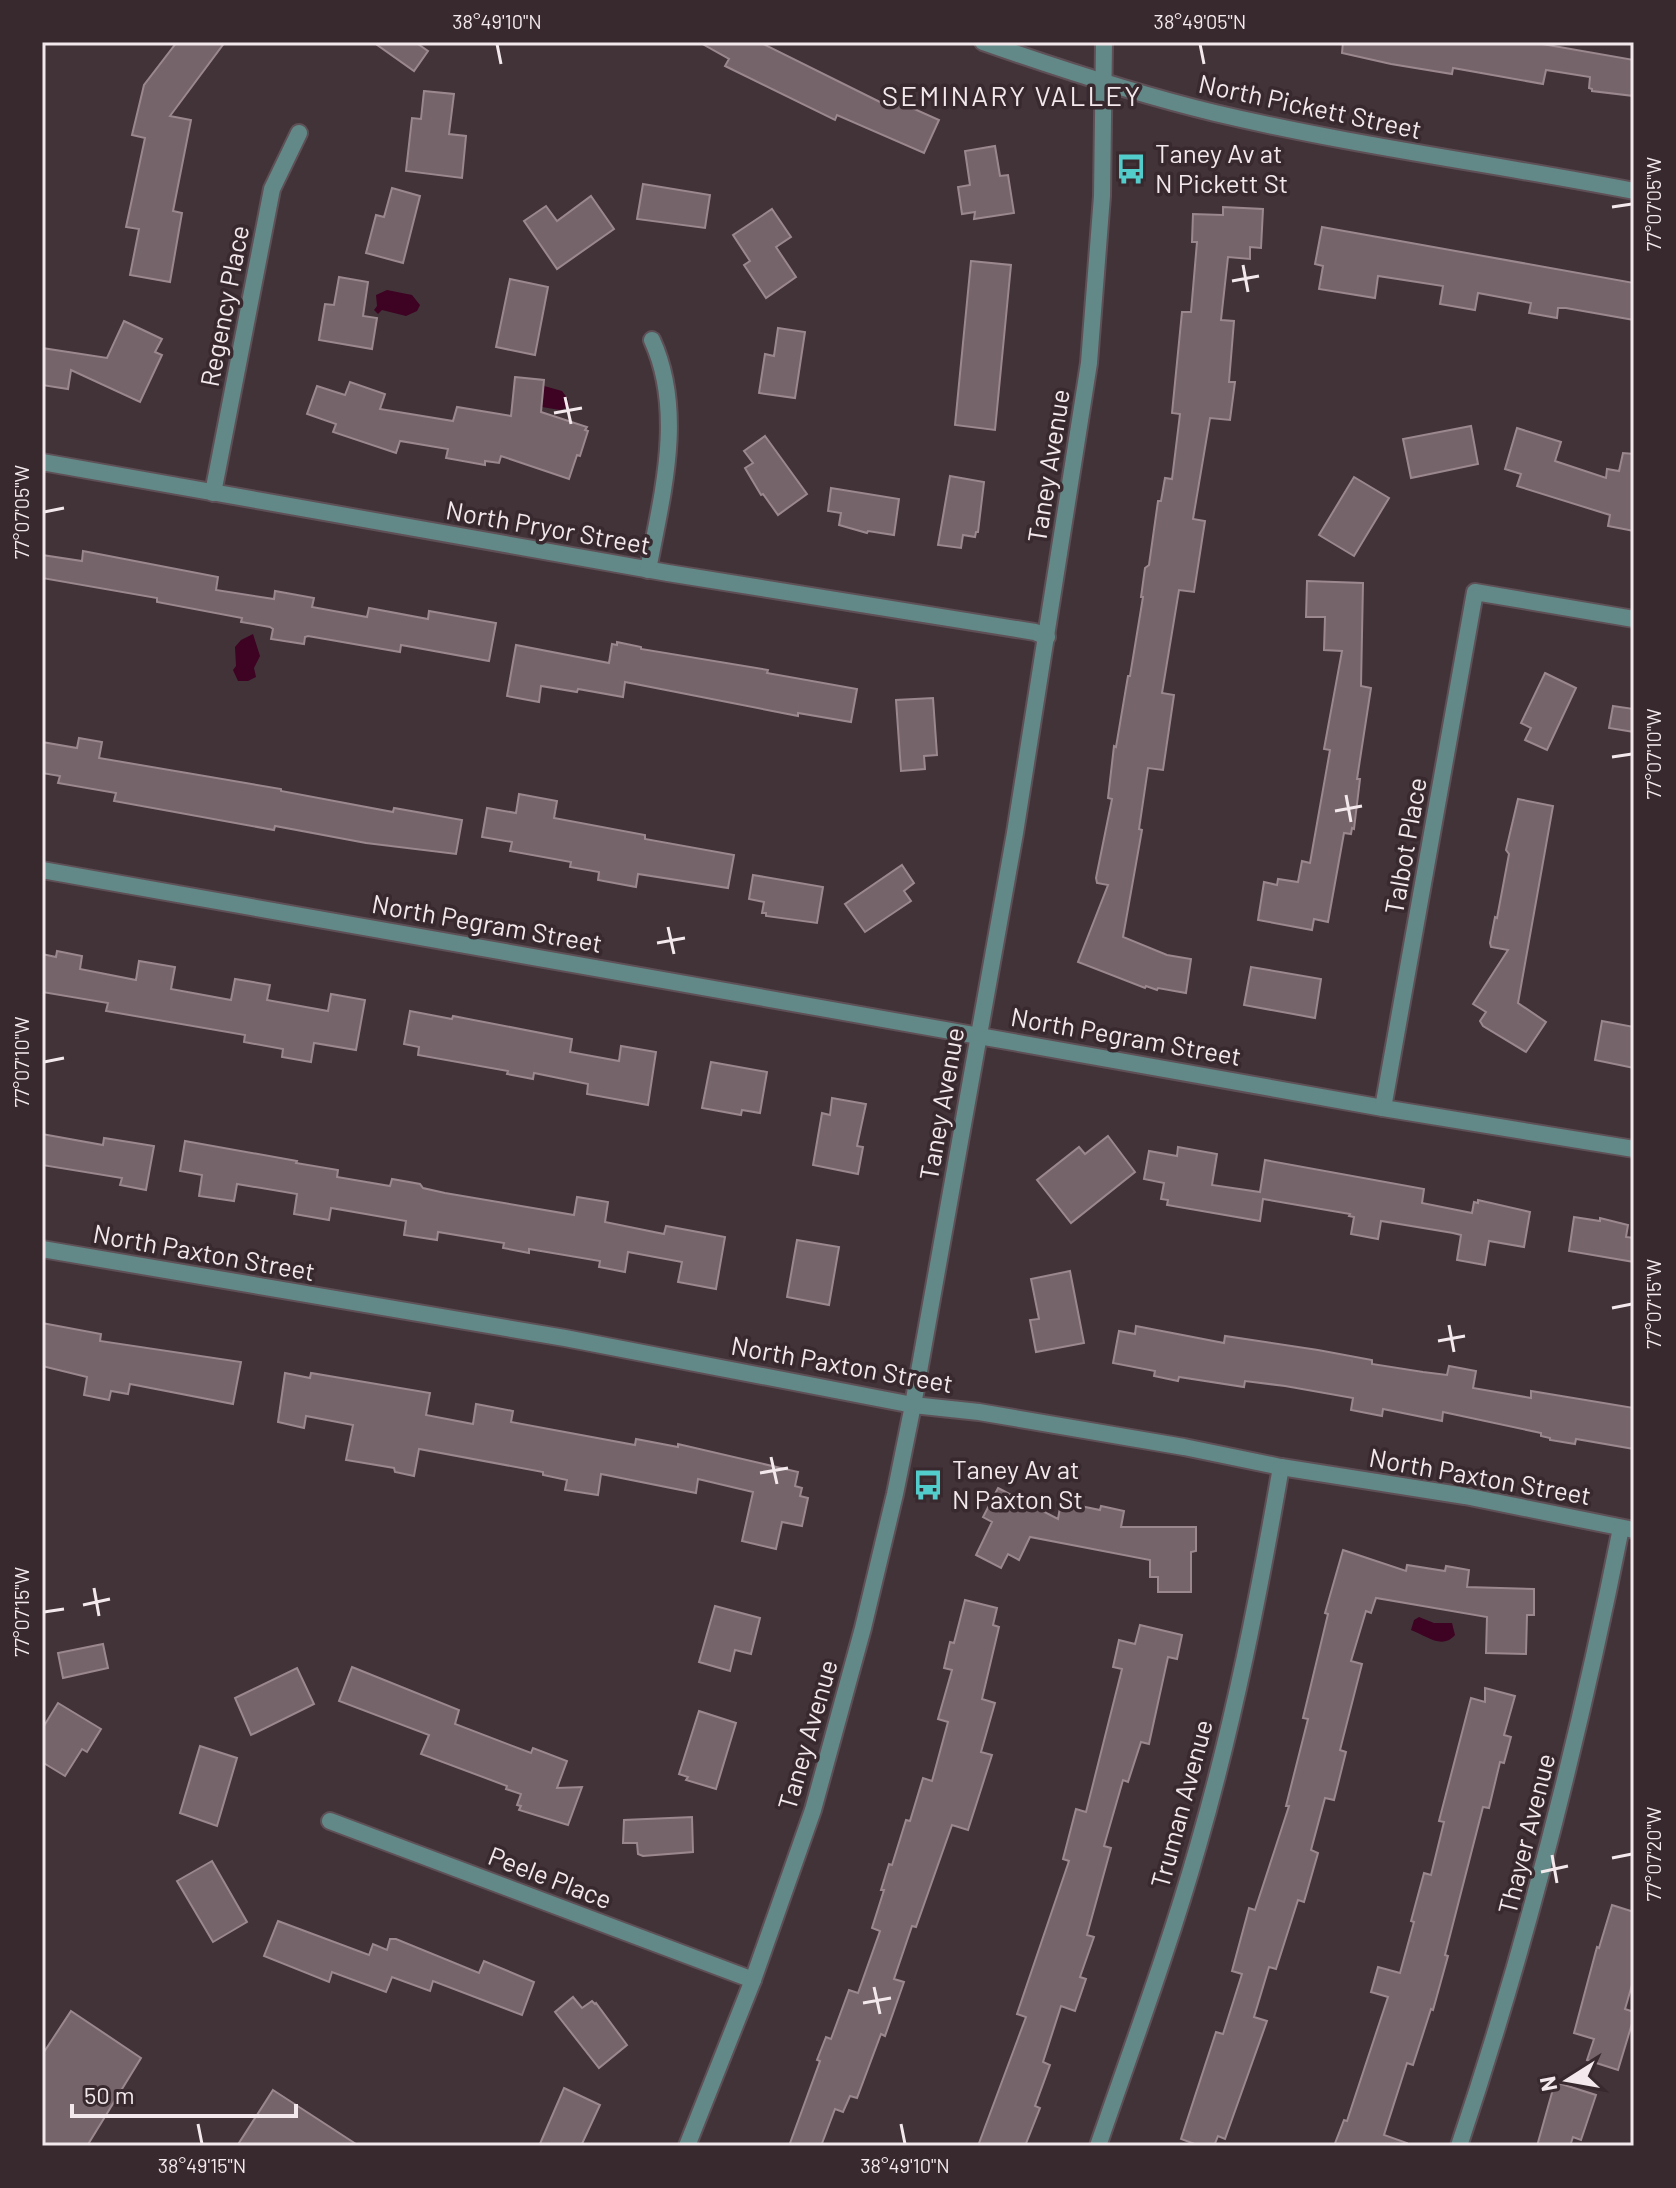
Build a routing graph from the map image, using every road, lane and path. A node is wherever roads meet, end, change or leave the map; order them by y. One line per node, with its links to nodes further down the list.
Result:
1 (983, 42): 3 (street, North Pickett Street)
2 (1104, 42): 3 (street, Taney Avenue)
3 (1104, 84): 5 (street, North Pickett Street); 11 (street, Taney Avenue)
4 (299, 133): 8 (street, Regency Place)
5 (1634, 191)
6 (652, 340): 9 (street)
7 (42, 462): 8 (street, North Pryor Street)
8 (213, 493): 9 (street, North Pryor Street)
9 (648, 570): 11 (street, North Pryor Street)
10 (1634, 619): 14 (street, Talbot Place)
11 (1047, 637): 13 (street, Taney Avenue)
12 (42, 870): 13 (street, North Pegram Street)
13 (979, 1036): 14 (street, North Pegram Street); 17 (street, Taney Avenue)
14 (1383, 1108): 15 (street, North Pegram Street)
15 (1634, 1149)
16 (42, 1249): 17 (street, North Paxton Street)
17 (913, 1405): 18 (street, North Paxton Street); 21 (street, Taney Avenue)
18 (1281, 1467): 19 (street, North Paxton Street); 23 (street, Truman Avenue)
19 (1627, 1529): 24 (street, Thayer Avenue)
20 (330, 1821): 21 (street, Peele Place)
21 (753, 1980): 22 (street, Taney Avenue)
22 (687, 2146)
23 (1098, 2146)
24 (1459, 2146)

